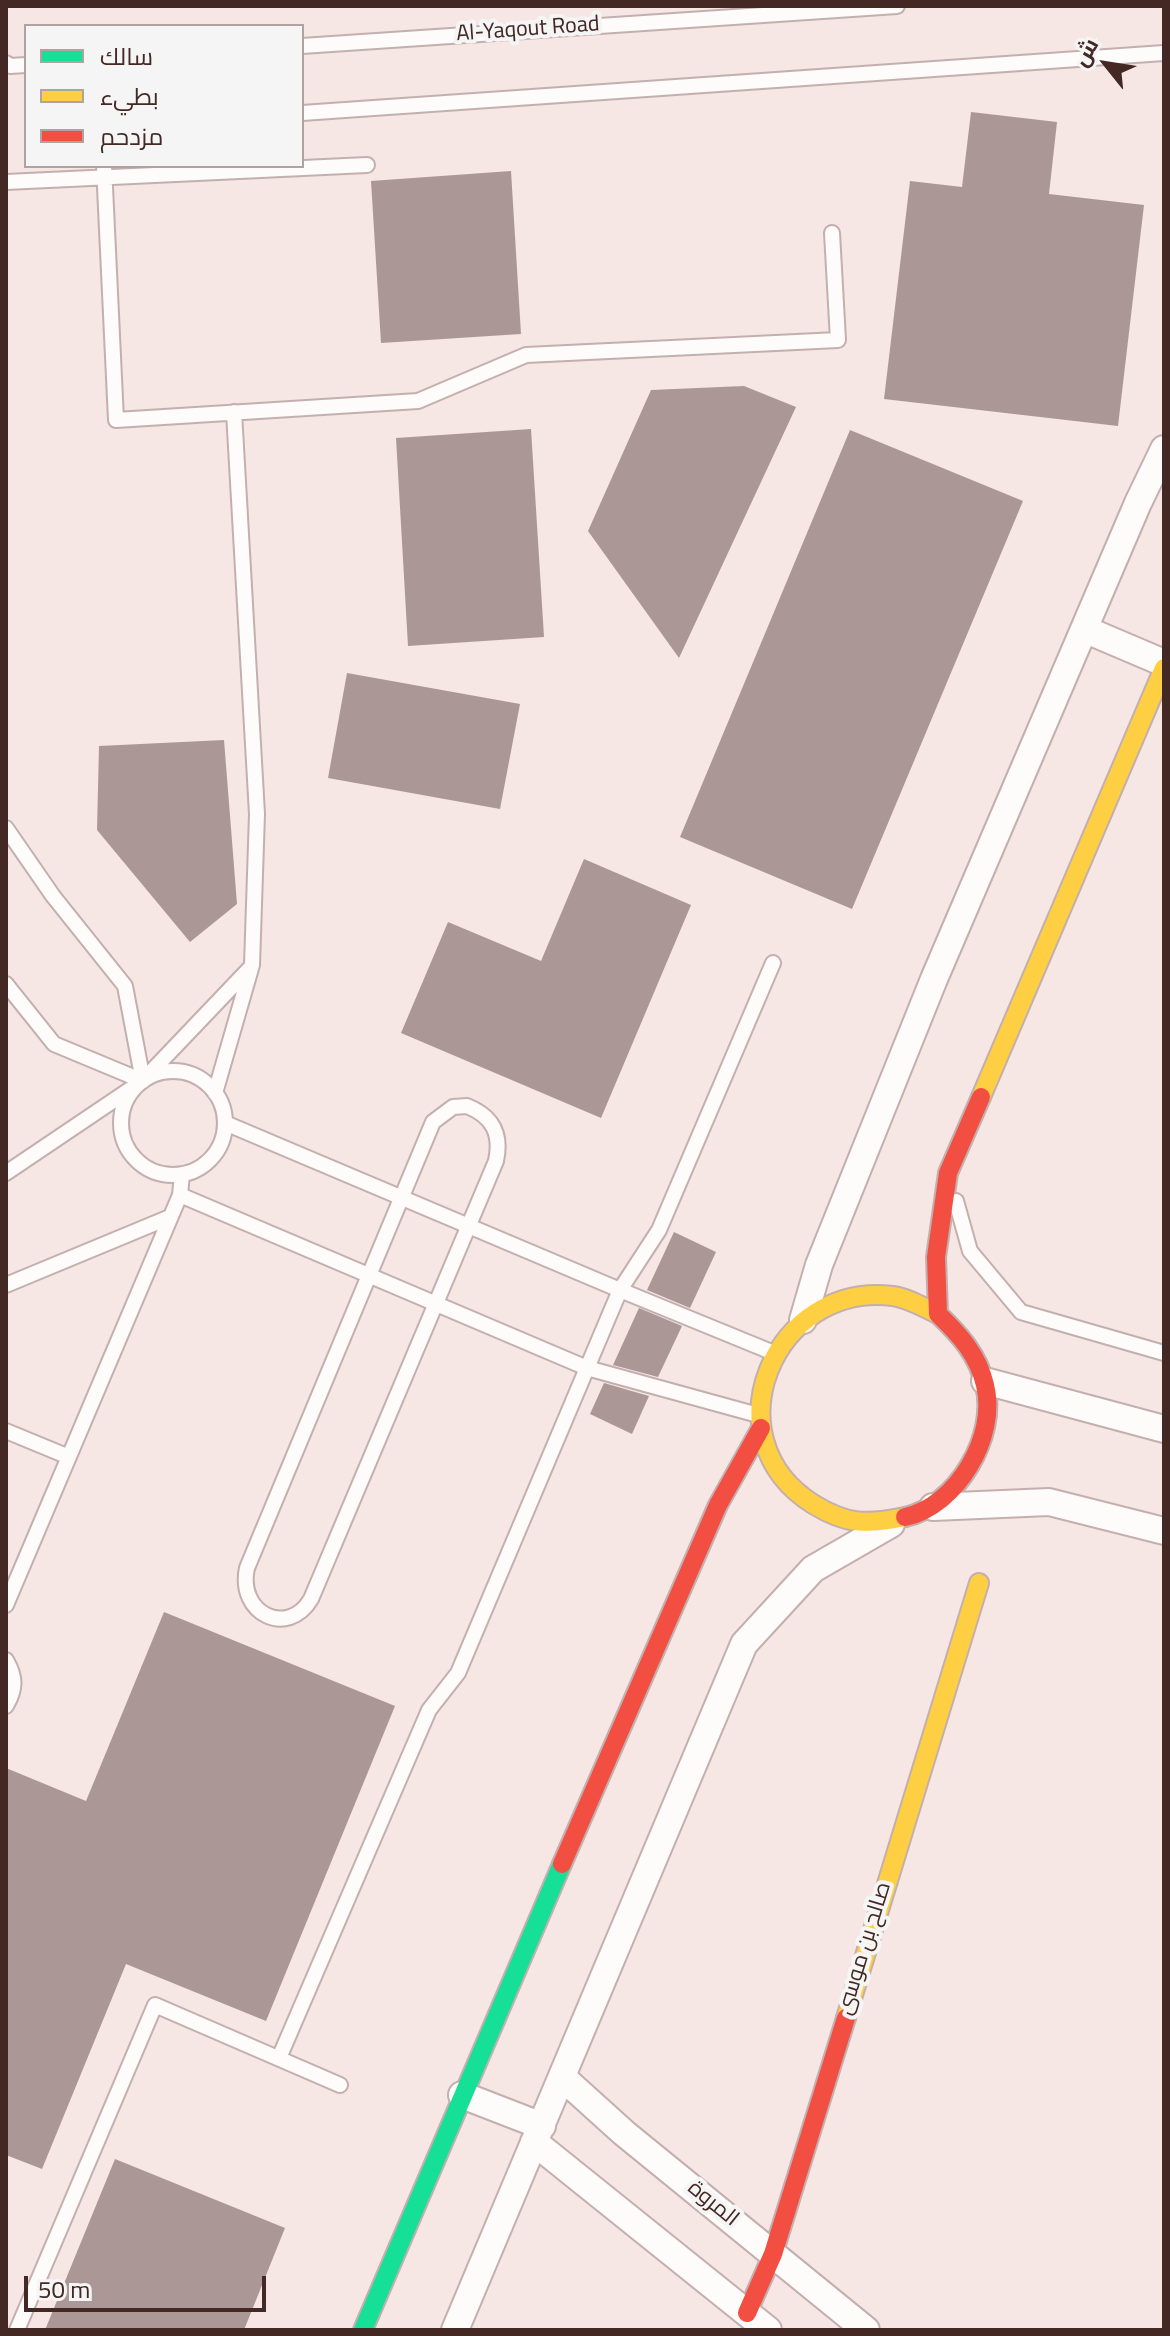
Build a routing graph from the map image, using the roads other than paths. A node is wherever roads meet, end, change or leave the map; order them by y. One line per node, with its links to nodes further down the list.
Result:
1 (897, 6): 2 (lane, Al-Yaqout Road)
2 (304, 46)
3 (1164, 53): 4 (lane)
4 (304, 113)
5 (367, 165): 6 (lane)
6 (304, 166)
7 (236, 168): 8 (lane)
8 (104, 171): 9 (lane); 11 (lane)
9 (6, 182)
10 (832, 233): 11 (lane)
11 (234, 412): 17 (lane)
12 (1164, 449): 13 (street)
13 (1084, 629): 14 (street); 34 (street)
14 (1164, 665): 23 (street)
15 (6, 828): 19 (lane)
16 (773, 963): 31 (lane)
17 (252, 965): 19 (lane); 20 (lane)
18 (6, 984): 19 (lane)
19 (143, 1081): 20 (lane); 22 (lane); 24 (lane)
20 (215, 1093): 21 (lane)
21 (225, 1123): 24 (lane); 26 (lane)
22 (6, 1173)
23 (948, 1173): 33 (street); 36 (lane)
24 (182, 1174): 25 (lane)
25 (180, 1195): 27 (lane); 29 (lane)
26 (400, 1198): 28 (lane); 28 (lane); 29 (lane)
27 (170, 1217): 30 (lane); 42 (lane)
28 (468, 1226): 31 (lane); 32 (lane)
29 (368, 1275): 32 (lane); 32 (lane)
30 (6, 1285)
31 (620, 1290): 35 (lane); 37 (lane)
32 (435, 1304): 37 (lane)
33 (938, 1314): 34 (street); 38 (street)
34 (803, 1320): 35 (street)
35 (775, 1353): 39 (street)
36 (1164, 1353)
37 (587, 1368): 39 (lane); 50 (lane)
38 (985, 1381): 40 (street); 43 (street)
39 (760, 1422): 44 (street); 53 (street)
40 (1164, 1429)
41 (6, 1431): 42 (lane)
42 (69, 1457): 47 (lane)
43 (933, 1507): 44 (street); 45 (street)
44 (894, 1522): 51 (street)
45 (1164, 1531)
46 (979, 1583): 55 (street, صالح بن موسى)
47 (8, 1596)
48 (6, 1660): 49 (lane)
49 (6, 1706)
50 (279, 2058): 52 (lane); 57 (lane)
51 (562, 2077): 54 (street); 55 (street, المروة)
52 (340, 2085)
53 (462, 2095): 54 (street); 58 (street)
54 (538, 2134): 56 (street); 59 (street)
55 (773, 2254): 56 (street, صالح بن موسى); 60 (street, المروة)
56 (757, 2322)
57 (17, 2330)
58 (363, 2330)
59 (455, 2330)
60 (866, 2330)

